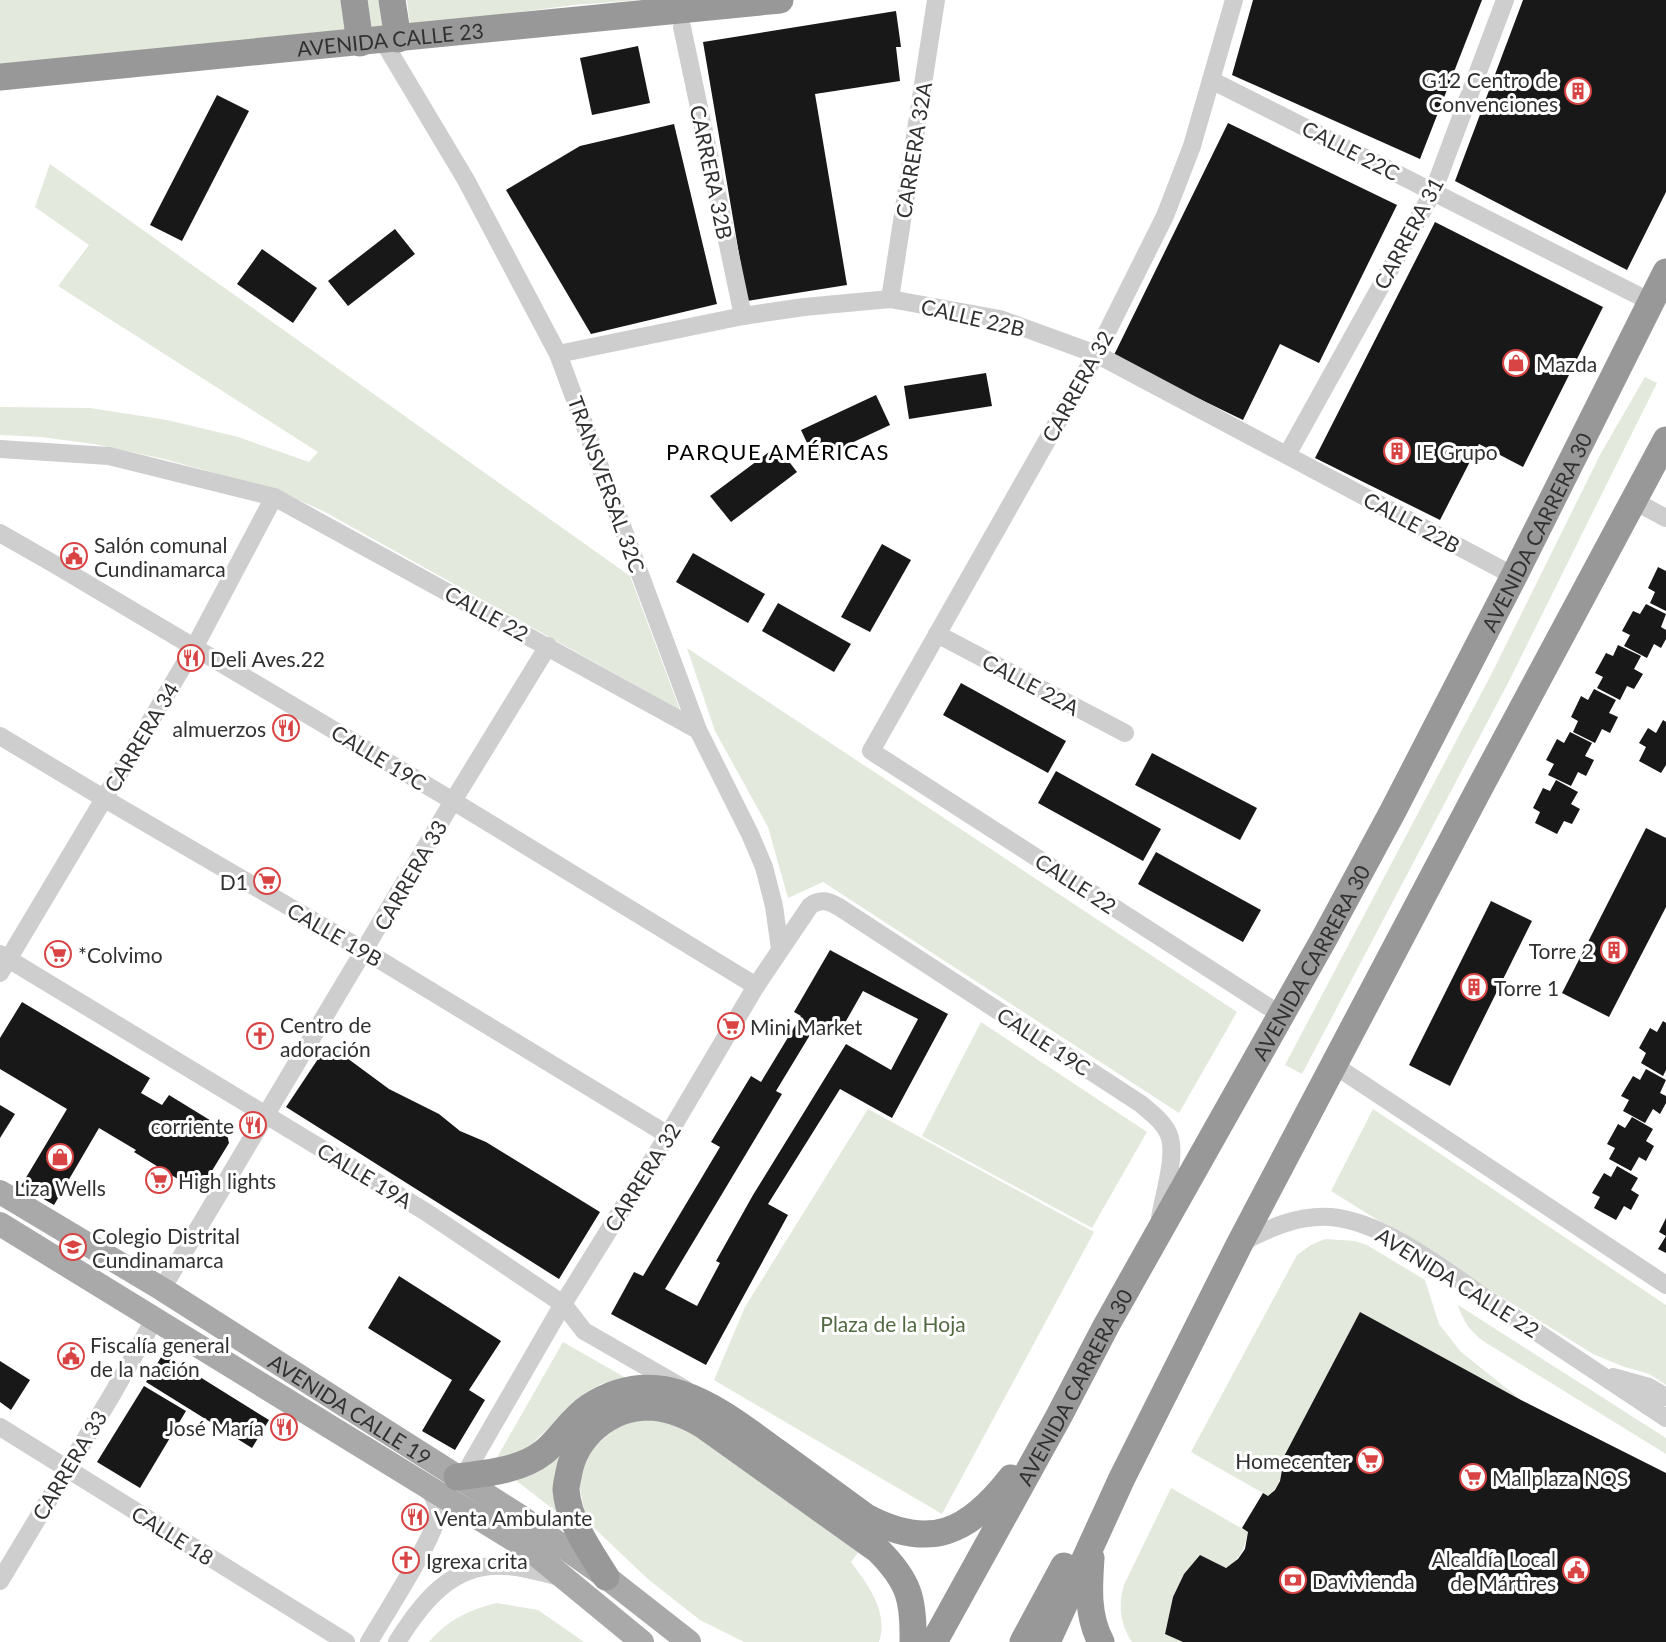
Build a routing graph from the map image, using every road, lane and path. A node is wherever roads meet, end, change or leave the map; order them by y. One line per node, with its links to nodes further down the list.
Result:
1 (354, 0): 8 (highway)
2 (392, 0): 8 (highway)
3 (780, 0): 8 (highway, AVENIDA CALLE 23)
4 (936, 0): 13 (street, CARRERA 32A)
5 (1234, 0): 10 (street, CARRERA 32)
6 (1505, 0): 11 (street, CARRERA 31)
7 (682, 27): 15 (street, CARRERA 32B)
8 (380, 41): 9 (highway, AVENIDA CALLE 23); 16 (street, TRANSVERSAL 32C)
9 (0, 77)
10 (1211, 80): 11 (street, CALLE 22C); 17 (street, CARRERA 32)
11 (1433, 192): 14 (street, CALLE 22C); 20 (street, CARRERA 31)
12 (1666, 272): 14 (highway, AVENIDA CARRERA 30)
13 (890, 299): 15 (street, CALLE 22B); 17 (street, CALLE 22B)
14 (1651, 302): 25 (highway, AVENIDA CARRERA 30)
15 (743, 316): 16 (street, CALLE 22B)
16 (558, 354): 29 (street, TRANSVERSAL 32C)
17 (1096, 354): 20 (street, CALLE 22B); 26 (street, CARRERA 32)
18 (1666, 440): 22 (highway)
19 (0, 449): 21 (street, CALLE 22)
20 (1287, 455): 25 (street, CALLE 22B)
21 (274, 496): 27 (street, CALLE 22); 28 (street, CARRERA 34)
22 (1634, 501): 23 (street); 41 (highway)
23 (1666, 518)
24 (0, 533): 28 (street, CALLE 19C)
25 (1514, 576): 40 (highway, AVENIDA CARRERA 30)
26 (937, 634): 30 (street, CALLE 22A); 32 (street, CARRERA 32)
27 (548, 646): 29 (street, CALLE 22); 34 (street, CARRERA 33)
28 (194, 648): 33 (street, CARRERA 34); 34 (street, CALLE 19C)
29 (698, 730): 36 (street, TRANSVERSAL 32C)
30 (1125, 733)
31 (0, 736): 33 (street, CALLE 19B)
32 (871, 751): 40 (street, CALLE 22)
33 (105, 799): 37 (street, CALLE 19B); 38 (street, CARRERA 34)
34 (453, 801): 37 (street, CARRERA 33); 39 (street, CALLE 19C)
35 (825, 900): 36 (street, CARRERA 32); 46 (street, CALLE 19C)
36 (780, 949): 39 (street, CARRERA 32)
37 (365, 951): 42 (street, CARRERA 33); 43 (street, CALLE 19B)
38 (3, 962): 42 (street, CALLE 19A)
39 (756, 986): 43 (street, CARRERA 32)
40 (1281, 1015): 46 (highway, AVENIDA CARRERA 30)
41 (1334, 1065): 47 (highway); 48 (street)
42 (267, 1115): 49 (street, CARRERA 33); 50 (street, CALLE 19A)
43 (668, 1135): 50 (street, CARRERA 32)
44 (0, 1191): 49 (main road, AVENIDA CALLE 19)
45 (0, 1224): 51 (main road, AVENIDA CALLE 19)
46 (1156, 1236): 55 (highway, AVENIDA CARRERA 30)
47 (1240, 1243): 52 (street, AVENIDA CALLE 22); 60 (highway)
48 (1666, 1285)
49 (162, 1289): 59 (main road, AVENIDA CALLE 19)
50 (563, 1304): 54 (street, CALLE 19A); 59 (street, CARRERA 32)
51 (155, 1318): 58 (street, CARRERA 33); 61 (main road, AVENIDA CALLE 19)
52 (1599, 1374): 53 (street, AVENIDA CALLE 22); 56 (street, AVENIDA CALLE 22)
53 (1666, 1397)
54 (719, 1410): 55 (highway); 59 (highway)
55 (1059, 1416): 72 (highway, AVENIDA CARRERA 30)
56 (1666, 1418)
57 (0, 1427): 58 (street, CALLE 18)
58 (66, 1468): 65 (street, CARRERA 33); 66 (street, CALLE 18)
59 (464, 1471): 63 (main road, AVENIDA CALLE 19)
60 (1122, 1478): 62 (highway); 73 (highway)
61 (426, 1484): 64 (main road, AVENIDA CALLE 19); 67 (street)
62 (1092, 1544): 74 (highway); 75 (highway)
63 (606, 1577): 70 (main road, AVENIDA CALLE 19); 71 (highway)
64 (568, 1580): 68 (street); 69 (main road, AVENIDA CALLE 19)
65 (0, 1581)
66 (346, 1642)
67 (369, 1642)
68 (397, 1642)
69 (642, 1642)
70 (689, 1642)
71 (913, 1642)
72 (934, 1642)
73 (1023, 1642)
74 (1047, 1642)
75 (1101, 1642)

